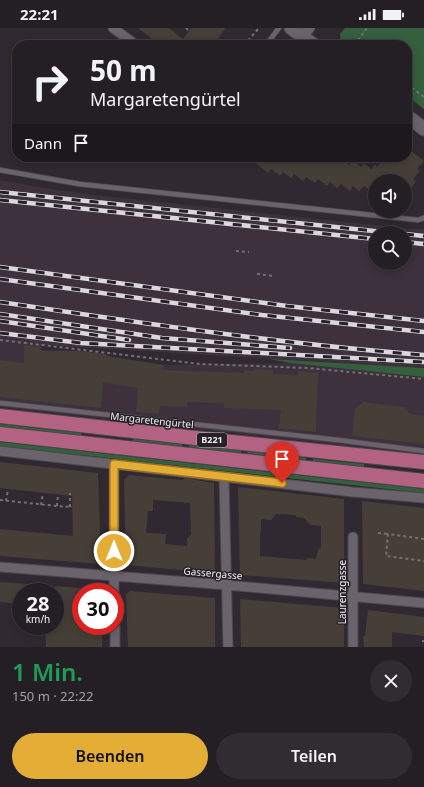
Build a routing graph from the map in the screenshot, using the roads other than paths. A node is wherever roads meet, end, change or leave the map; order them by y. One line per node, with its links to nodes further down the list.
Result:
1 (114, 28): 5 (street)
2 (279, 28): 6 (lane)
3 (291, 28): 4 (street)
4 (306, 32)
5 (130, 40)
6 (270, 40)
7 (412, 120): 8 (street)
8 (424, 129)
9 (0, 170): 10 (lane)
10 (424, 218)
11 (0, 403): 15 (lane, Margaretengürtel)
12 (0, 416): 16 (main road, Margaretengürtel / B221)
13 (0, 434): 19 (main road, B221)
14 (0, 451): 17 (street)
15 (424, 451)
16 (424, 462)
17 (114, 464): 18 (street); 23 (street)
18 (224, 476): 20 (street); 25 (street)
19 (424, 481)
20 (424, 498)
21 (353, 537): 26 (street, Laurenzgasse)
22 (0, 567): 23 (street, Gassergasse)
23 (114, 576): 24 (street); 25 (street, Gassergasse)
24 (114, 583)
25 (227, 585): 26 (street, Gassergasse); 30 (street)
26 (353, 597): 27 (street, Gassergasse); 31 (street, Laurenzgasse)
27 (424, 604)
28 (114, 635): 29 (street)
29 (115, 647)
30 (228, 647)
31 (353, 647)

